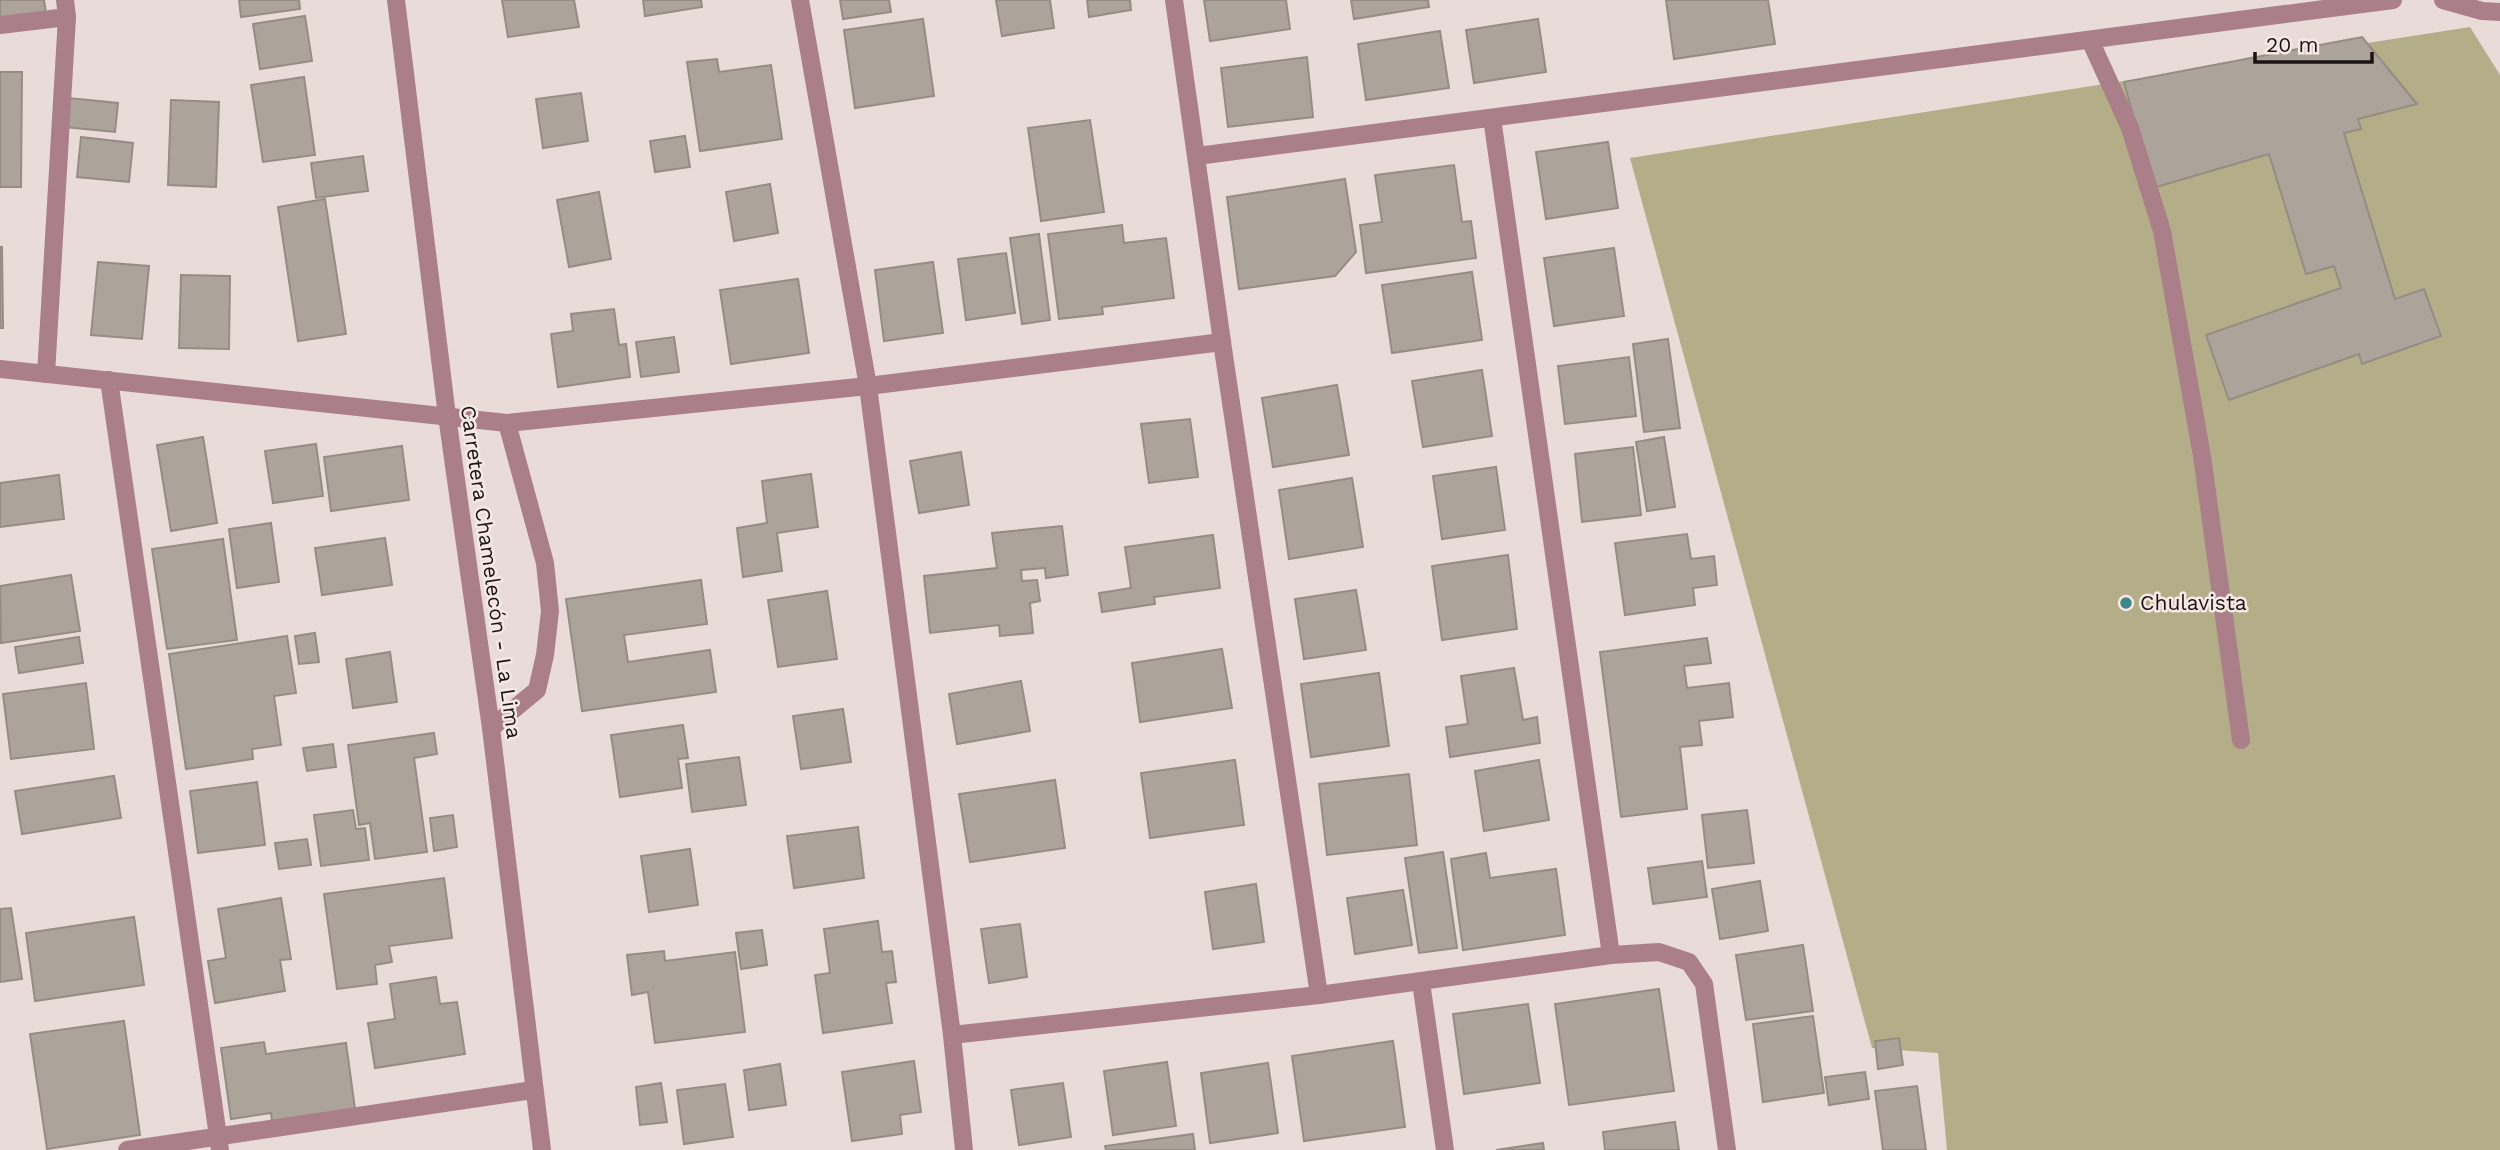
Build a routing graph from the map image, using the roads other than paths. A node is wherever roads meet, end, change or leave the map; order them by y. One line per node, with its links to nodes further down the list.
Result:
1 (396, 0): 17 (street, Carretera Chamelecón - La Lima)
2 (800, 0): 16 (street)
3 (1174, 0): 11 (street)
4 (2393, 0): 9 (street)
5 (2443, 0): 7 (street)
6 (66, 8): 8 (street); 14 (street)
7 (2500, 12)
8 (0, 25)
9 (2091, 40): 10 (street); 20 (street)
10 (1492, 118): 11 (street); 21 (street)
11 (1197, 156): 12 (street)
12 (1222, 342): 16 (street); 23 (street)
13 (0, 369): 14 (street)
14 (46, 374): 15 (street)
15 (109, 380): 17 (street); 26 (street)
16 (867, 386): 18 (street); 24 (street)
17 (447, 416): 18 (street); 19 (street, Carretera Chamelecón - La Lima)
18 (507, 423): 19 (street)
19 (491, 729): 25 (street, Carretera Chamelecón - La Lima)
20 (2241, 740)
21 (1611, 955): 22 (street); 31 (street)
22 (1421, 982): 23 (street); 30 (street)
23 (1319, 995): 24 (street)
24 (952, 1035): 29 (street)
25 (533, 1090): 26 (street); 28 (street, Carretera Chamelecón - La Lima)
26 (220, 1143): 27 (street)
27 (127, 1150)
28 (542, 1150)
29 (964, 1150)
30 (1445, 1150)
31 (1727, 1150)

